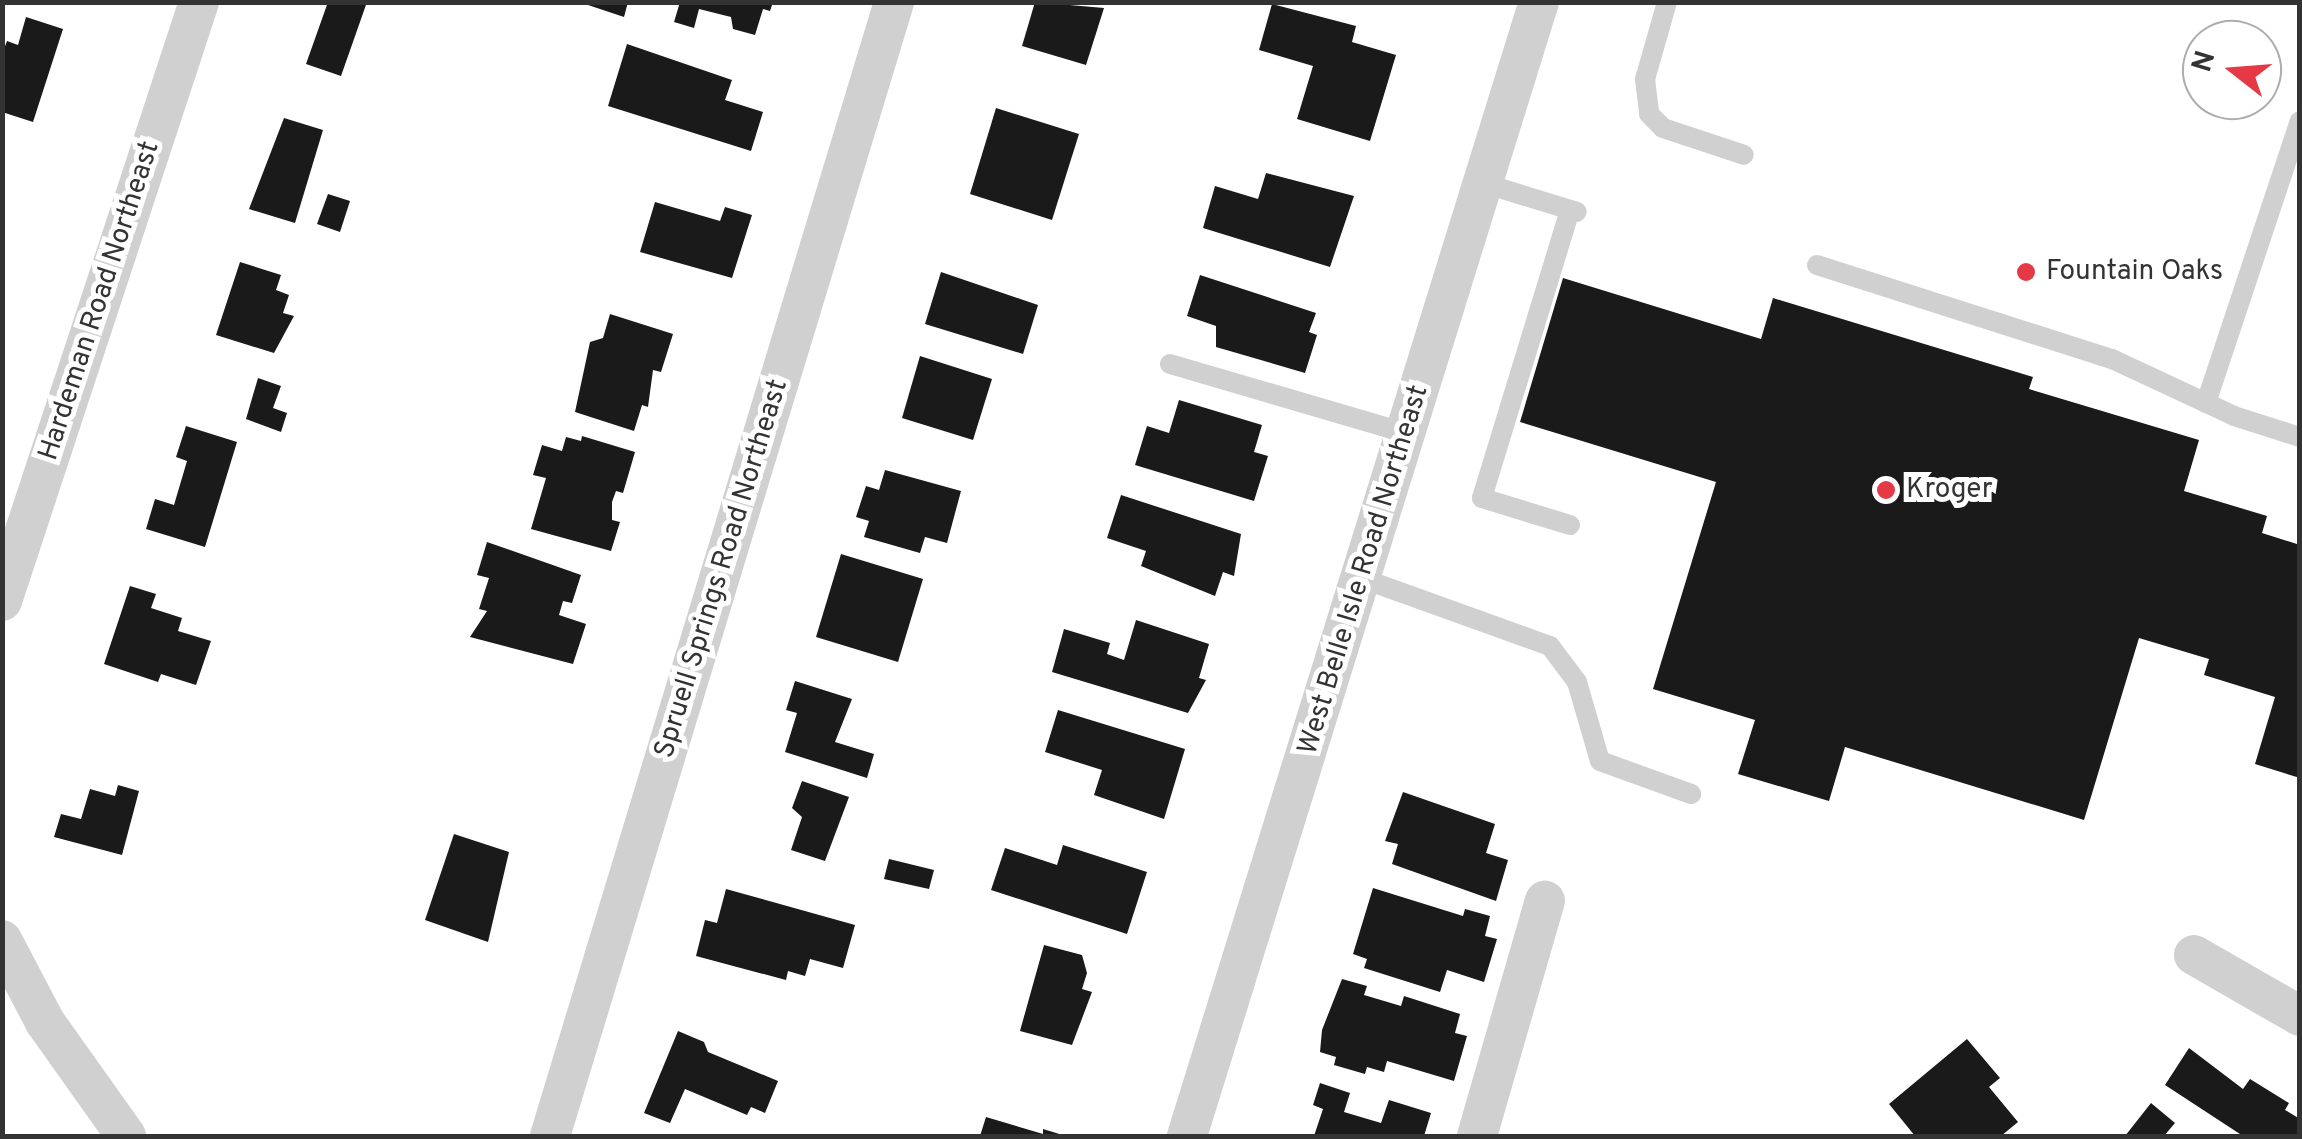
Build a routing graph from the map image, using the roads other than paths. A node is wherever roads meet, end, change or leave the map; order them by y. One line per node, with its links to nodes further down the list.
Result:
1 (199, 2): 15 (street, Hardeman Road Northeast)
2 (894, 2): 22 (street, Spruell Springs Road Northeast)
3 (1539, 2): 7 (street, West Belle Isle Road Northeast)
4 (1667, 2): 6 (lane)
5 (2300, 120): 10 (lane)
6 (1744, 155)
7 (1483, 183): 11 (street, West Belle Isle Road Northeast); 13 (lane)
8 (1817, 264): 10 (lane)
9 (1170, 364): 11 (lane)
10 (2206, 403): 12 (lane)
11 (1406, 433): 14 (street, West Belle Isle Road Northeast)
12 (2300, 436)
13 (1570, 525)
14 (1361, 578): 16 (lane); 23 (street, West Belle Isle Road Northeast)
15 (2, 601)
16 (1691, 794)
17 (1545, 901): 24 (street)
18 (2, 940): 21 (street)
19 (2194, 955): 20 (street)
20 (2300, 1016)
21 (126, 1136)
22 (550, 1136)
23 (1187, 1136)
24 (1477, 1136)

